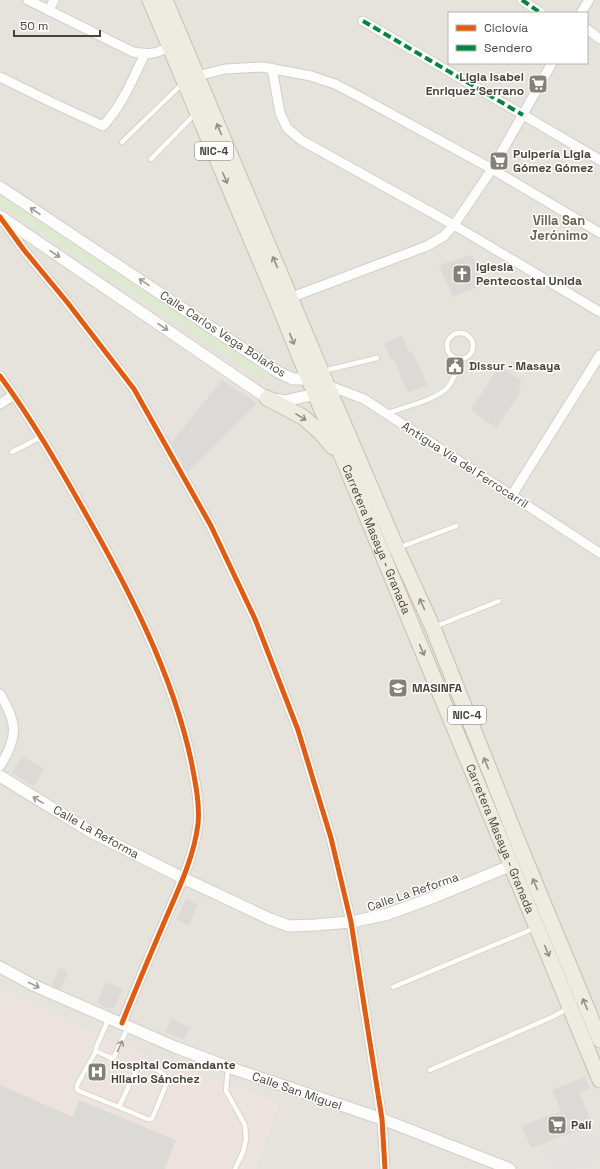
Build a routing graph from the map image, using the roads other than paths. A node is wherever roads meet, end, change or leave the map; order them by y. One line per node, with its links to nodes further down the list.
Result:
1 (28, 0): 7 (street)
2 (54, 0): 7 (street)
3 (150, 0): 13 (highway, Carretera Masaya - Granada / NIC-4)
4 (165, 0): 18 (highway, Carretera Masaya - Granada / NIC-4)
5 (522, 0): 8 (street)
6 (589, 0): 9 (street)
7 (49, 11): 14 (street)
8 (540, 12)
9 (582, 12)
10 (364, 21): 20 (street)
11 (588, 30): 12 (street)
12 (600, 38)
13 (169, 47): 14 (street); 18 (highway, Carretera Masaya - Granada / NIC-4)
14 (145, 54): 17 (street)
15 (551, 64): 20 (street)
16 (272, 68): 18 (street); 24 (street); 27 (street)
17 (0, 77)
18 (190, 79): 19 (highway, Carretera Masaya - Granada / NIC-4); 21 (lane); 29 (highway, Carretera Masaya - Granada / NIC-4, one-way to 18)
19 (197, 112): 22 (lane); 29 (highway, Carretera Masaya - Granada / NIC-4, one-way to 29)
20 (523, 115): 23 (street); 24 (street)
21 (122, 142)
22 (151, 159)
23 (600, 160)
24 (492, 169): 27 (street); 28 (street)
25 (0, 187): 35 (street, Calle Carlos Vega Bolaños, one-way to 25)
26 (0, 216): 38 (street, one-way to 38); 55 (street)
27 (454, 225): 29 (street); 30 (street)
28 (600, 233)
29 (284, 300): 35 (highway, Carretera Masaya - Granada / NIC-4)
30 (600, 312)
31 (600, 355): 44 (street)
32 (377, 358): 35 (lane)
33 (461, 359): 33 (lane); 40 (lane)
34 (0, 376): 37 (street)
35 (319, 378): 36 (highway, Carretera Masaya - Granada / NIC-4); 40 (street, Antigua Vía del Ferrocarril); 46 (highway, Carretera Masaya - Granada / NIC-4)
36 (315, 394): 38 (street); 43 (highway, Carretera Masaya - Granada / NIC-4)
37 (14, 395): 39 (street); 41 (street)
38 (267, 398): 43 (highway, one-way to 43)
39 (0, 404)
40 (386, 414): 44 (street, Antigua Vía del Ferrocarril)
41 (41, 437): 42 (lane); 54 (street)
42 (12, 452)
43 (343, 459): 53 (highway, Carretera Masaya - Granada / NIC-4, one-way to 53)
44 (512, 495): 47 (street, Antigua Vía del Ferrocarril)
45 (456, 526): 46 (lane)
46 (397, 549): 49 (highway, Carretera Masaya - Granada / NIC-4, one-way to 46)
47 (600, 552)
48 (499, 601): 49 (lane)
49 (433, 628): 62 (highway, Carretera Masaya - Granada / NIC-4, one-way to 49)
50 (0, 694): 51 (street)
51 (0, 766)
52 (0, 776): 54 (street, Calle La Reforma, one-way to 52)
53 (512, 865): 55 (street, Calle La Reforma); 56 (highway, Carretera Masaya - Granada / NIC-4)
54 (183, 878): 55 (street, Calle La Reforma); 61 (street)
55 (351, 922): 68 (street)
56 (537, 928): 58 (lane); 59 (highway, Carretera Masaya - Granada / NIC-4, one-way to 59)
57 (0, 967): 60 (street, Calle San Miguel, one-way to 60)
58 (393, 987)
59 (570, 1007): 65 (lane); 66 (highway, Carretera Masaya - Granada / NIC-4)
60 (109, 1018): 61 (street, Calle San Miguel); 63 (lane)
61 (125, 1025): 63 (lane, one-way to 61); 64 (street, Calle San Miguel)
62 (600, 1040)
63 (96, 1051): 67 (lane)
64 (228, 1067): 68 (street, Calle San Miguel); 69 (lane)
65 (430, 1070)
66 (600, 1080)
67 (120, 1107): 67 (lane)
68 (382, 1119): 70 (street); 71 (street, Calle San Miguel)
69 (236, 1169)
70 (385, 1169)
71 (510, 1169)

